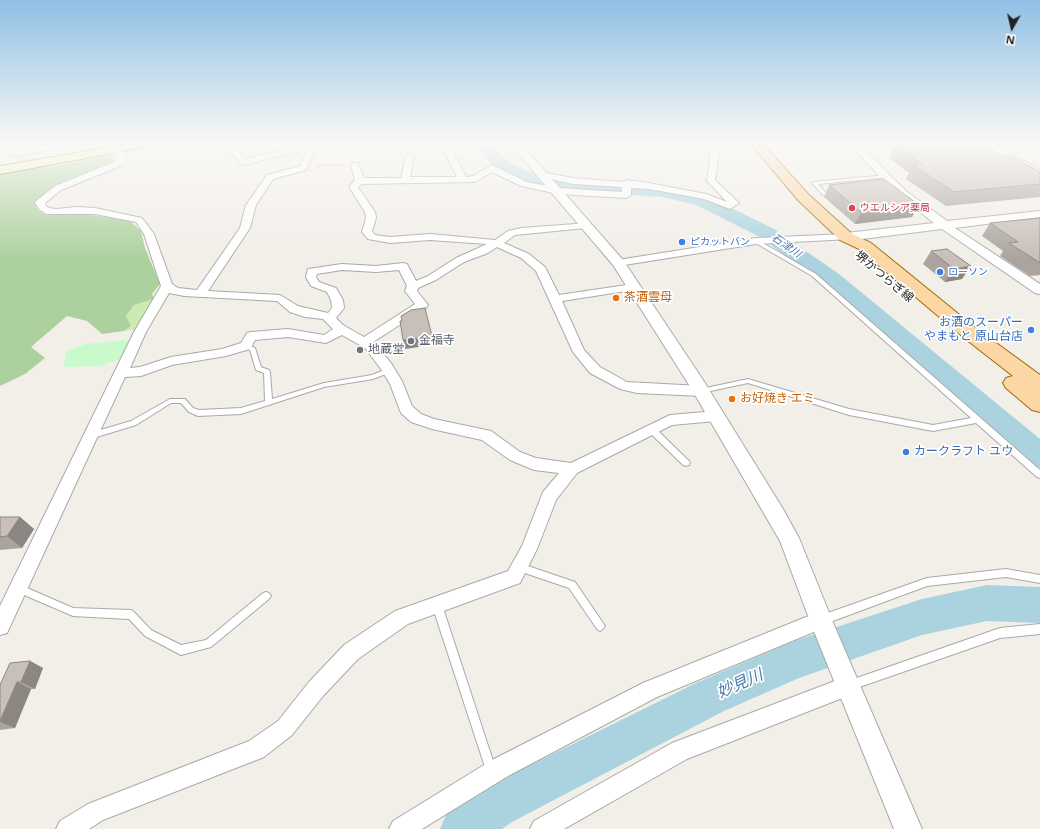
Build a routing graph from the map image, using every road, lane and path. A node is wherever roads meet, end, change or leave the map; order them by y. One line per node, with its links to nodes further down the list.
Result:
1 (74, 182): 20 (street, bridge)
2 (267, 182): 24 (street)
3 (359, 182): 18 (street)
4 (519, 182): 11 (street)
5 (549, 182): 11 (street)
6 (592, 182): 9 (street)
7 (712, 182): 9 (street)
8 (790, 182): 16 (main road, 堺かつらぎ線)
9 (627, 183): 11 (street)
10 (890, 183): 12 (lane); 15 (street)
11 (557, 191): 14 (street)
12 (841, 192)
13 (1040, 214): 15 (street)
14 (586, 225): 18 (street); 19 (street)
15 (945, 226): 16 (street); 23 (street)
16 (846, 237): 17 (street); 32 (main road, 堺かつらぎ線); 35 (main road, 堺かつらぎ線)
17 (760, 241): 19 (street); 37 (lane)
18 (496, 243): 21 (street); 25 (street)
19 (618, 263): 22 (street)
20 (167, 286): 24 (street); 31 (street)
21 (413, 286): 26 (street); 28 (street)
22 (633, 287): 25 (street); 33 (street)
23 (1040, 290)
24 (200, 294): 26 (street)
25 (555, 299): 33 (street)
26 (330, 318): 27 (street)
27 (342, 330): 28 (street); 29 (street)
28 (364, 342): 30 (street)
29 (246, 346): 31 (street); 34 (lane)
30 (389, 370): 34 (lane); 41 (street)
31 (121, 373): 39 (street)
32 (1040, 386)
33 (701, 391): 36 (street); 37 (lane)
34 (269, 402): 39 (lane)
35 (1040, 404)
36 (716, 416): 38 (street); 48 (street)
37 (977, 420): 42 (lane)
38 (651, 429): 40 (lane); 41 (street)
39 (90, 436): 45 (street)
40 (686, 463)
41 (572, 469): 43 (street)
42 (1040, 475)
43 (519, 567): 47 (street); 50 (lane)
44 (1040, 579): 48 (lane)
45 (18, 588): 46 (lane); 49 (street)
46 (266, 596)
47 (437, 605): 53 (lane); 54 (street)
48 (822, 624): 52 (street); 53 (street)
49 (0, 626)
50 (600, 626)
51 (1040, 629): 52 (lane)
52 (847, 683): 56 (street); 57 (street)
53 (492, 774): 55 (street)
54 (68, 829)
55 (401, 829)
56 (542, 829)
57 (908, 829)

